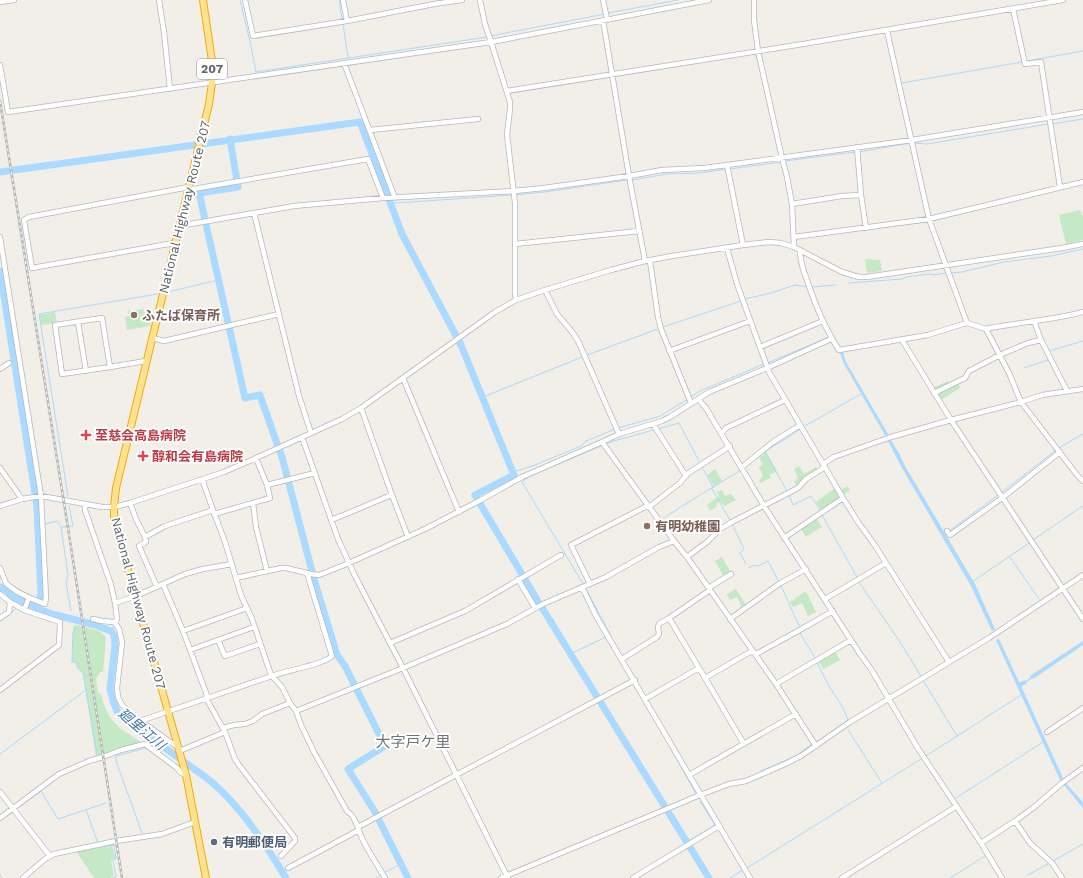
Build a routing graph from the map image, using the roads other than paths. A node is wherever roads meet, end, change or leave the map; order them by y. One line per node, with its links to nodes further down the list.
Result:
1 (14, 0): 12 (street)
2 (159, 0): 23 (street)
3 (203, 0): 22 (highway, National Highway Route 207 / 207)
4 (245, 0): 15 (street)
5 (343, 0): 15 (street)
6 (462, 0): 15 (street)
7 (480, 0): 17 (street)
8 (603, 0): 14 (street)
9 (708, 0): 14 (street)
10 (754, 0): 18 (street)
11 (1063, 0): 13 (street)
12 (0, 2)
13 (1013, 9): 16 (street); 27 (street)
14 (605, 17): 17 (street); 21 (street)
15 (347, 21)
16 (887, 31): 18 (street); 29 (street)
17 (490, 38): 19 (street); 24 (street)
18 (758, 51): 21 (street); 31 (street)
19 (344, 63): 22 (street); 28 (street)
20 (0, 65): 23 (street)
21 (612, 74): 24 (street); 33 (street)
22 (212, 83): 23 (street); 35 (highway, National Highway Route 207 / 207)
23 (170, 88)
24 (507, 91): 37 (street)
25 (1083, 112): 27 (street)
26 (478, 118): 28 (street)
27 (1049, 122): 29 (street); 36 (street)
28 (370, 130): 40 (street)
29 (912, 142): 30 (street); 43 (street)
30 (857, 150): 31 (street); 38 (street)
31 (782, 161): 32 (street); 41 (street)
32 (727, 165): 33 (street); 52 (street)
33 (629, 176): 37 (street); 46 (street)
34 (1083, 182): 36 (street)
35 (189, 187): 39 (street); 44 (highway, National Highway Route 207 / 207); 49 (street)
36 (1060, 187): 43 (street)
37 (514, 191): 40 (street); 50 (street)
38 (861, 195): 41 (street); 45 (street)
39 (383, 198): 40 (street); 42 (street)
40 (395, 198)
41 (792, 204): 48 (street)
42 (254, 213): 44 (street); 61 (street)
43 (929, 219): 45 (street); 57 (street)
44 (179, 224): 49 (highway, National Highway Route 207 / 207)
45 (866, 228): 48 (street)
46 (639, 231): 50 (street); 56 (street)
47 (0, 237): 111 (street)
48 (794, 237): 53 (street)
49 (174, 243): 68 (highway, National Highway Route 207 / 207)
50 (515, 244): 59 (street)
51 (1083, 244): 57 (street)
52 (743, 245): 53 (street); 54 (street)
53 (794, 246): 55 (street)
54 (726, 248): 56 (street); 62 (street)
55 (800, 250): 57 (street); 63 (street)
56 (647, 261): 58 (street); 73 (street)
57 (946, 265): 66 (street)
58 (545, 290): 59 (street); 93 (street)
59 (516, 300): 81 (street)
60 (1083, 312): 64 (street)
61 (279, 314): 68 (street); 94 (street)
62 (750, 321): 72 (street); 73 (street)
63 (823, 321): 69 (street); 72 (street)
64 (1034, 321): 67 (street); 71 (street)
65 (78, 322): 78 (street); 80 (street); 80 (street)
66 (967, 324): 67 (street); 70 (street)
67 (986, 329): 74 (street)
68 (153, 338): 75 (highway, National Highway Route 207 / 207)
69 (831, 339): 70 (street); 77 (street)
70 (902, 340): 84 (street)
71 (1041, 340): 74 (street); 83 (street)
72 (760, 348): 77 (street)
73 (669, 351): 86 (street)
74 (1000, 356): 84 (street); 88 (street)
75 (146, 361): 78 (street); 119 (highway, National Highway Route 207 / 207)
76 (9, 363): 79 (street)
77 (766, 364): 85 (street); 87 (street)
78 (110, 367): 80 (street)
79 (0, 369)
80 (86, 371)
81 (403, 378): 89 (street); 122 (street)
82 (1083, 389): 83 (street)
83 (1067, 391): 88 (street)
84 (934, 393): 90 (street)
85 (698, 399): 86 (street); 95 (street)
86 (689, 400): 91 (street)
87 (785, 400): 92 (street); 95 (street)
88 (1021, 402): 90 (street); 99 (street)
89 (361, 408): 94 (street); 109 (street)
90 (951, 420): 101 (street); 110 (street)
91 (653, 424): 93 (street); 105 (street)
92 (800, 425): 101 (street); 102 (street)
93 (617, 430): 97 (street)
94 (311, 433): 96 (street)
95 (722, 433): 98 (street)
96 (302, 437): 100 (street); 104 (street)
97 (602, 442): 120 (street); 122 (street)
98 (730, 446): 102 (street); 105 (street)
99 (1058, 450): 107 (street); 110 (street)
100 (256, 458): 106 (street); 108 (street)
101 (824, 466): 112 (street); 118 (street)
102 (742, 467): 118 (street)
103 (0, 468): 113 (street)
104 (315, 473): 108 (street); 123 (street)
105 (686, 476): 120 (street)
106 (202, 479): 114 (street); 121 (street)
107 (1083, 481)
108 (267, 485): 115 (street)
109 (392, 495): 123 (street); 126 (street)
110 (1000, 495): 124 (street); 148 (street)
111 (41, 496): 113 (street); 116 (street); 152 (street)
112 (843, 498): 127 (street); 132 (street)
113 (22, 499): 117 (street)
114 (130, 503): 119 (street); 125 (street)
115 (253, 503): 121 (street); 136 (street)
116 (85, 505): 119 (street); 155 (street)
117 (0, 506)
118 (764, 506): 127 (street); 130 (street)
119 (114, 507): 151 (highway, National Highway Route 207 / 207)
120 (650, 507): 128 (street); 145 (street)
121 (214, 512): 125 (street); 133 (street)
122 (459, 512): 126 (street)
123 (331, 520): 131 (street)
124 (947, 532)
125 (145, 536): 146 (street)
126 (408, 537): 131 (street)
127 (784, 538): 135 (street)
128 (674, 541): 130 (street); 145 (street)
129 (560, 555): 140 (street)
130 (687, 557): 149 (street)
131 (350, 563): 137 (street); 170 (street)
132 (886, 563): 153 (street); 175 (street)
133 (232, 564): 141 (street); 144 (street)
134 (0, 568): 143 (street)
135 (806, 569): 153 (street); 163 (street)
136 (267, 571): 137 (street); 141 (street)
137 (311, 574): 178 (street)
138 (731, 574): 149 (street)
139 (1083, 575): 148 (street)
140 (521, 577): 157 (street); 170 (street)
141 (236, 578): 156 (street)
142 (0, 581): 143 (street)
143 (6, 582): 152 (street)
144 (163, 584): 146 (street); 167 (street)
145 (590, 584): 147 (street)
146 (157, 587): 151 (street)
147 (582, 587): 157 (street); 174 (street)
148 (1062, 588): 164 (street); 175 (street)
149 (710, 590): 161 (street); 163 (street)
150 (0, 594): 154 (street)
151 (136, 596): 155 (street); 189 (highway, National Highway Route 207 / 207)
152 (29, 598): 158 (street)
153 (825, 599): 159 (street)
154 (10, 602): 158 (street); 160 (street)
155 (116, 602): 165 (street)
156 (247, 608): 166 (street); 167 (street)
157 (536, 608): 176 (street)
158 (24, 610): 182 (street)
159 (833, 611): 169 (street); 173 (street)
160 (0, 618)
161 (669, 618): 174 (street); 177 (street)
162 (93, 619): 165 (street)
163 (730, 619): 173 (street)
164 (1083, 619)
165 (114, 622): 191 (street)
166 (254, 627): 168 (street); 171 (street)
167 (183, 631): 172 (street)
168 (218, 640): 171 (street); 172 (street)
169 (851, 640): 181 (street); 184 (street)
170 (390, 643): 176 (street)
171 (260, 644): 178 (street)
172 (190, 650): 183 (street)
173 (754, 652): 179 (street); 181 (street)
174 (622, 659): 180 (street)
175 (949, 662): 184 (street)
176 (403, 668): 188 (street); 199 (street)
177 (699, 668): 179 (street); 185 (street)
178 (272, 676): 183 (street); 186 (street)
179 (705, 678): 194 (street)
180 (635, 680): 185 (street); 199 (street)
181 (776, 684): 190 (street)
182 (0, 690)
183 (207, 698): 189 (street); 192 (street)
184 (889, 698): 195 (street); 203 (street)
185 (645, 700): 200 (street)
186 (290, 703): 188 (street); 192 (street)
187 (1083, 708): 193 (street)
188 (296, 711): 209 (street)
189 (168, 712): 191 (street); 196 (highway, National Highway Route 207 / 207)
190 (796, 714): 194 (street); 195 (street)
191 (140, 720): 196 (street)
192 (224, 730): 196 (street); 212 (street)
193 (1047, 732)
194 (744, 744): 200 (street)
195 (816, 746): 202 (street)
196 (179, 748): 198 (highway, National Highway Route 207 / 207)
197 (1083, 768): 206 (street)
198 (186, 775): 204 (street); 207 (highway, National Highway Route 207 / 207)
199 (456, 775): 209 (street); 215 (street)
200 (689, 776): 202 (street)
201 (0, 792): 204 (street)
202 (700, 795): 208 (street); 215 (street)
203 (957, 806): 210 (street); 221 (street)
204 (14, 810): 205 (street); 211 (street)
205 (0, 818)
206 (1015, 821): 210 (street); 223 (street)
207 (196, 822): 211 (street); 217 (highway, National Highway Route 207 / 207)
208 (719, 826): 219 (street); 220 (street)
209 (359, 828): 213 (street); 214 (street)
210 (981, 843): 222 (street)
211 (50, 856): 216 (street)
212 (281, 856)
213 (288, 868)
214 (383, 875)
215 (507, 877): 218 (street)
216 (23, 878)
217 (206, 878)
218 (501, 878)
219 (633, 878)
220 (750, 878)
221 (842, 878)
222 (1002, 878)
223 (1062, 878)

